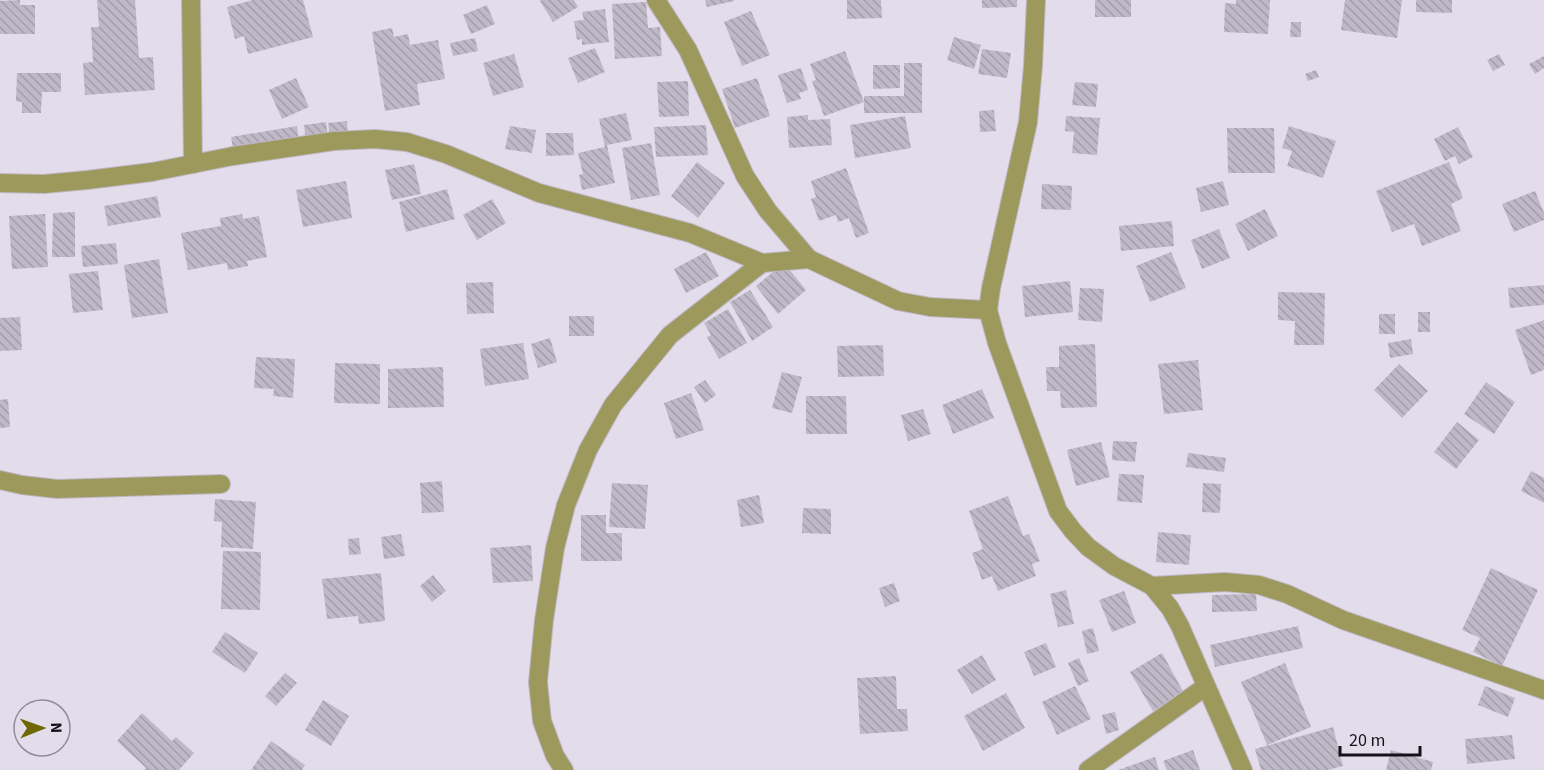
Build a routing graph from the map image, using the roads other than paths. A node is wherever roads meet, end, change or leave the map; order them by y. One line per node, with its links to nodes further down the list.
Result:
1 (190, 0): 4 (street)
2 (656, 0): 6 (street)
3 (1036, 0): 8 (street)
4 (193, 164): 5 (street); 7 (street)
5 (0, 183)
6 (809, 259): 7 (street); 8 (street)
7 (762, 263): 14 (street)
8 (988, 310): 11 (street)
9 (0, 480): 10 (street)
10 (221, 484)
11 (1152, 586): 12 (street); 13 (street)
12 (1205, 687): 15 (street); 16 (street)
13 (1544, 690)
14 (564, 770)
15 (1088, 770)
16 (1243, 770)

